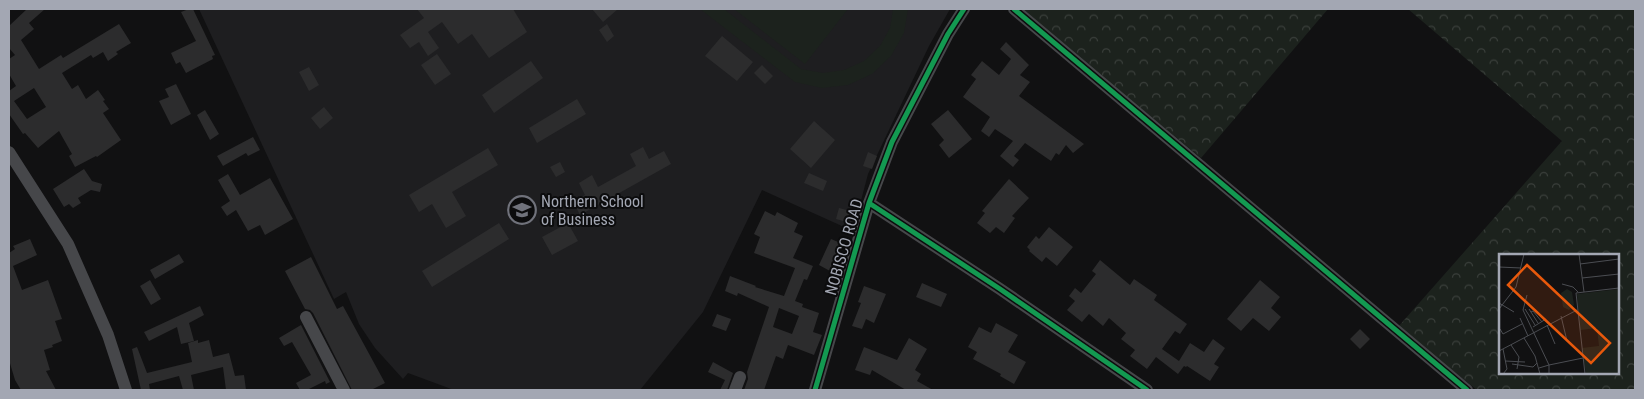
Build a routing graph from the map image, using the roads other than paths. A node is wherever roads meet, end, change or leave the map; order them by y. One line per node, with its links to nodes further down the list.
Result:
1 (964, 9): 4 (street, NOBISCO ROAD)
2 (1014, 9): 12 (street)
3 (9, 152): 7 (street)
4 (869, 203): 10 (street, NOBISCO ROAD); 11 (street)
5 (306, 317): 8 (street)
6 (740, 377): 9 (street)
7 (126, 390)
8 (344, 390)
9 (735, 390)
10 (815, 390)
11 (1147, 390)
12 (1467, 390)

